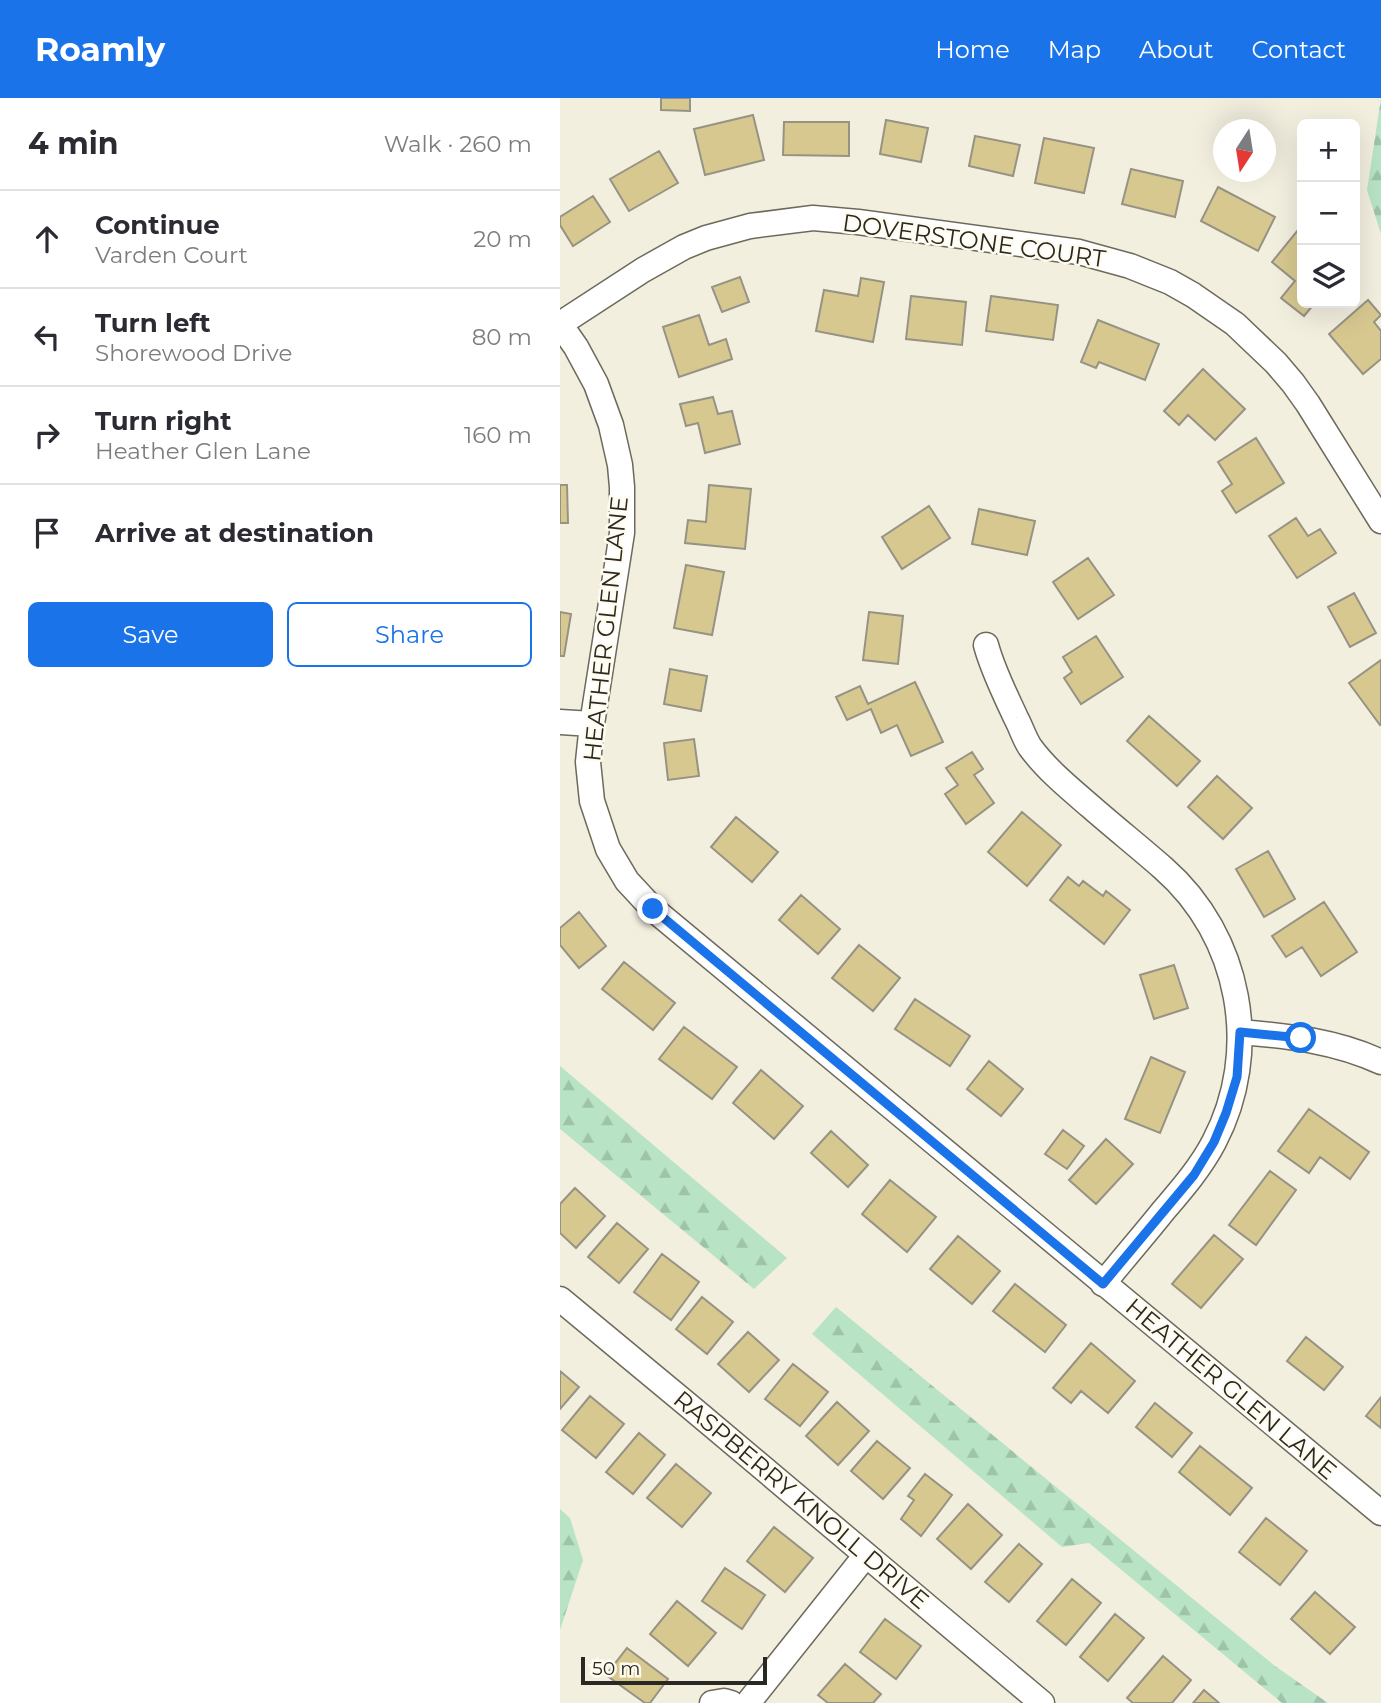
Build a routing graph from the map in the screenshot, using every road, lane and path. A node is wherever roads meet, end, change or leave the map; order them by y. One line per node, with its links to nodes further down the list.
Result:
1 (560, 324): 2 (street, DOVERSTONE COURT); 5 (street, HEATHER GLEN LANE)
2 (1381, 521)
3 (986, 645): 6 (street)
4 (560, 722): 5 (street)
5 (592, 724): 8 (street, HEATHER GLEN LANE)
6 (1240, 1032): 7 (street); 8 (street)
7 (1381, 1062)
8 (1103, 1284): 10 (street, HEATHER GLEN LANE)
9 (560, 1299): 11 (street, RASPBERRY KNOLL DRIVE)
10 (1381, 1513)
11 (866, 1555): 14 (street); 15 (street, RASPBERRY KNOLL DRIVE)
12 (712, 1703): 13 (street)
13 (732, 1703)
14 (748, 1703)
15 (1042, 1703)

